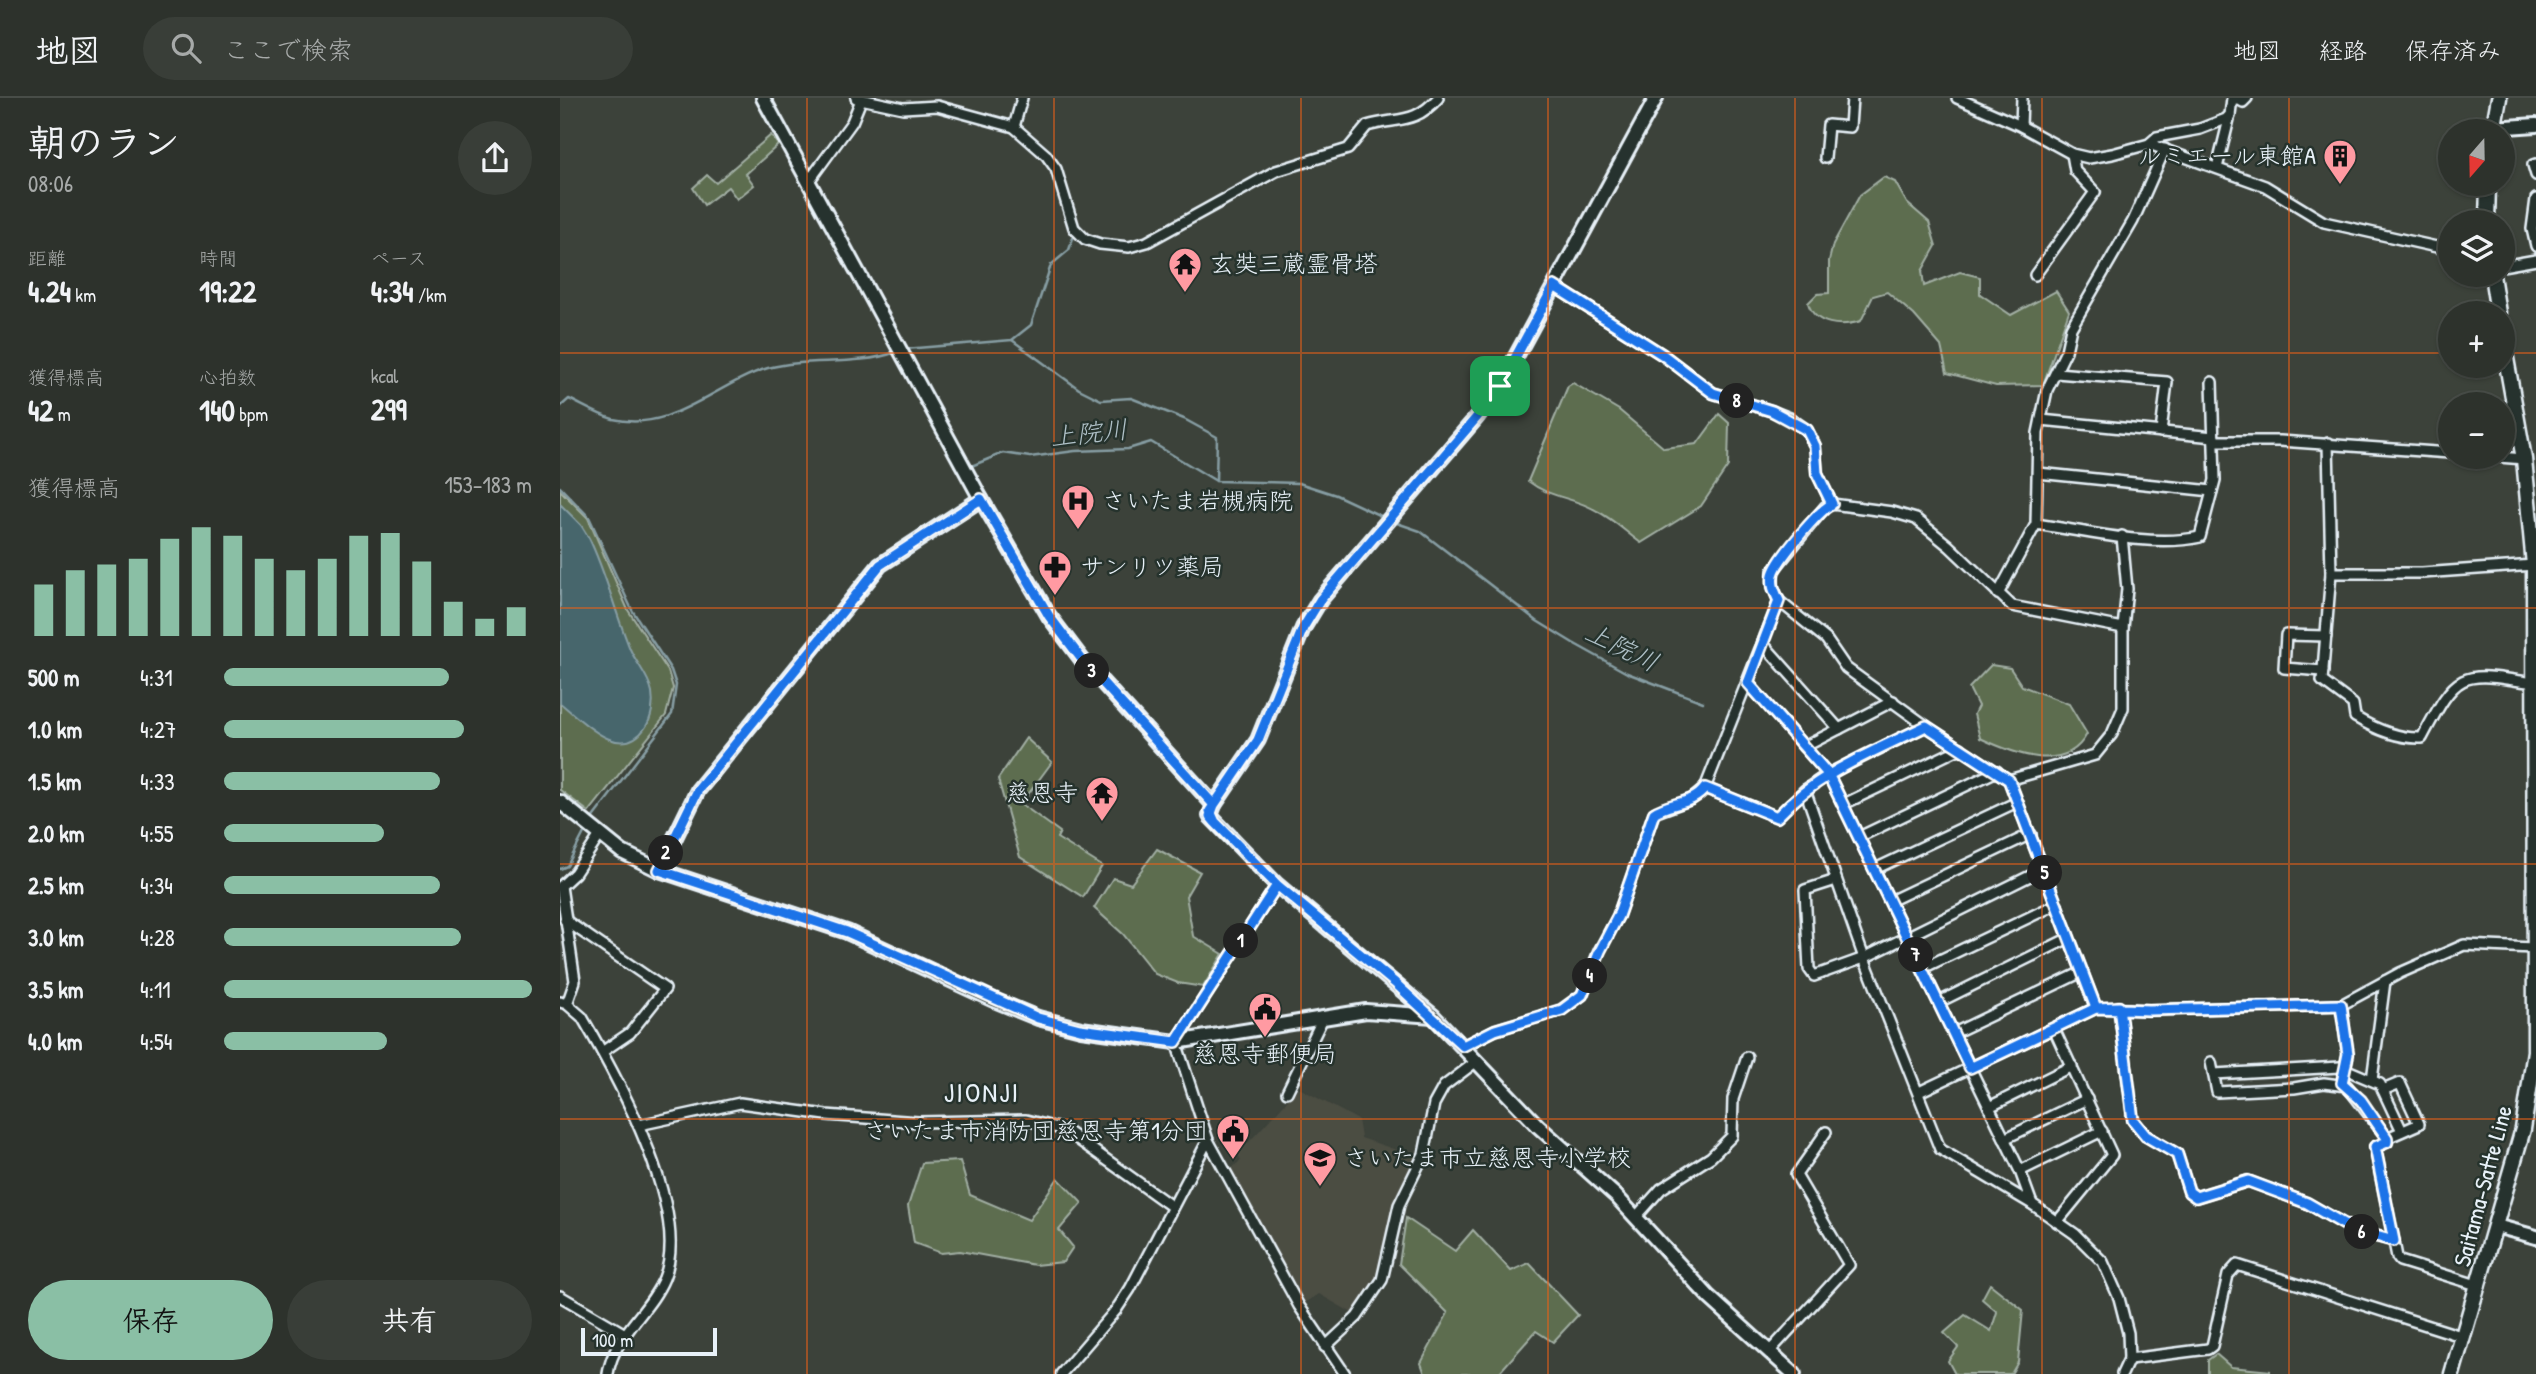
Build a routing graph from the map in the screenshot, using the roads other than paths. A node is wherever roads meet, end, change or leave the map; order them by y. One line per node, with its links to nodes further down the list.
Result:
1 (763, 98): 25 (street)
2 (1022, 98): 16 (street)
3 (1438, 98): 16 (street)
4 (1656, 98): 32 (street)
5 (1852, 98): 21 (street)
6 (1957, 98): 15 (street)
7 (2022, 98): 15 (street)
8 (2234, 98): 9 (street); 12 (street)
9 (2247, 98)
10 (2499, 98): 13 (main road)
11 (858, 99): 16 (street); 25 (street)
12 (2230, 114): 18 (street); 23 (street)
13 (2495, 119)
14 (2536, 125): 17 (street)
15 (2021, 126): 20 (street)
16 (1014, 127)
17 (2515, 127)
18 (2149, 144): 19 (street); 20 (street)
19 (2165, 149): 23 (street); 33 (street)
20 (2072, 154): 31 (street)
21 (1825, 158)
22 (2536, 164): 24 (street)
23 (2217, 168): 28 (street)
24 (2536, 175)
25 (809, 181): 45 (street)
26 (2536, 199): 27 (street)
27 (2536, 246)
28 (2438, 247)
29 (2536, 260): 30 (street)
30 (2515, 264)
31 (2035, 275)
32 (1554, 286): 46 (street); 72 (street)
33 (2056, 373): 36 (street); 37 (street)
34 (2510, 378): 42 (main road, Saitama-Satte Line)
35 (2212, 382): 38 (street)
36 (2041, 420): 37 (street); 43 (street)
37 (2161, 432): 38 (street)
38 (2214, 439): 39 (street); 44 (street)
39 (2328, 443): 40 (street); 50 (street)
40 (2438, 452)
41 (2515, 458): 42 (street)
42 (2524, 459): 49 (main road, Saitama-Satte Line)
43 (2038, 473): 44 (street); 47 (street)
44 (2212, 491): 48 (street)
45 (981, 499): 72 (street); 78 (street)
46 (1832, 504): 51 (street); 52 (street)
47 (2036, 524): 48 (street); 51 (street)
48 (2122, 536): 53 (street)
49 (2535, 571): 50 (street); 58 (main road, Saitama-Satte Line)
50 (2331, 573): 54 (street)
51 (1998, 594): 53 (street)
52 (1779, 601): 55 (street); 59 (street)
53 (2123, 628): 66 (street)
54 (2326, 636): 56 (street); 56 (street)
55 (1764, 645): 57 (street); 61 (street)
56 (2323, 671): 58 (street)
57 (1748, 683): 62 (street); 67 (street)
58 (2534, 683): 83 (main road, Saitama-Satte Line)
59 (1893, 701): 60 (street); 61 (street)
60 (1926, 726): 63 (street); 65 (street)
61 (1839, 729): 62 (street)
62 (1804, 747): 65 (street)
63 (1961, 748): 64 (street); 71 (street)
64 (1997, 771): 66 (street); 75 (street)
65 (1828, 774): 68 (street); 71 (street)
66 (2009, 780): 70 (street)
67 (1705, 788): 68 (street); 103 (street)
68 (1805, 790): 79 (street)
69 (560, 802): 73 (street)
70 (2017, 802): 74 (street); 76 (street)
71 (1844, 804): 75 (street)
72 (1214, 805): 80 (street)
73 (592, 829): 78 (street); 84 (street)
74 (2031, 834): 77 (street); 81 (street)
75 (1859, 837): 76 (street)
76 (1875, 869): 81 (street)
77 (2044, 869): 82 (street); 85 (street)
78 (659, 870): 102 (street)
79 (1836, 880): 88 (street); 88 (street)
80 (1277, 885): 98 (street); 102 (street)
81 (1890, 901): 85 (street)
82 (2057, 904): 86 (street); 89 (street)
83 (2535, 915): 87 (main road, Saitama-Satte Line)
84 (565, 920): 93 (street); 104 (street)
85 (1907, 935): 88 (street); 89 (street)
86 (2069, 938): 90 (street); 92 (street)
87 (2535, 947): 91 (street); 97 (main road, Saitama-Satte Line)
88 (1864, 958): 116 (street)
89 (1923, 968): 92 (street)
90 (2082, 972): 96 (street); 101 (street)
91 (2385, 981): 94 (street); 112 (street)
92 (1939, 1002): 101 (street)
93 (563, 1003): 104 (street)
94 (2341, 1005): 95 (street); 110 (street)
95 (2119, 1007): 96 (street); 133 (street)
96 (2096, 1008): 100 (street)
97 (2536, 1012): 131 (main road, Saitama-Satte Line)
98 (1433, 1016): 99 (street); 103 (street)
99 (1323, 1018): 102 (street); 115 (street)
100 (2054, 1029): 108 (street); 109 (street)
101 (1954, 1033): 109 (street)
102 (1176, 1042): 125 (street)
103 (1463, 1046): 106 (street)
104 (602, 1052): 119 (street)
105 (1747, 1057): 129 (street)
106 (1477, 1061): 129 (street); 138 (street)
107 (2211, 1062): 111 (street)
108 (2071, 1066): 117 (street); 118 (street)
109 (1970, 1068): 116 (street); 118 (street)
110 (2344, 1069): 111 (street); 112 (street); 113 (street)
111 (2214, 1074): 113 (street)
112 (2372, 1080): 114 (street)
113 (2342, 1083): 123 (street)
114 (2383, 1090): 121 (street); 121 (street)
115 (1287, 1091)
116 (1919, 1092): 127 (street)
117 (2087, 1099): 120 (street); 124 (street)
118 (1989, 1107): 124 (street)
119 (639, 1125): 128 (street); 136 (street)
120 (2102, 1131): 126 (street); 130 (street)
121 (2402, 1131): 123 (street)
122 (1826, 1132): 139 (street)
123 (2387, 1138): 133 (street)
124 (2004, 1139): 126 (street)
125 (1208, 1140): 128 (street); 138 (street)
126 (2020, 1171): 127 (street)
127 (2032, 1204): 130 (street)
128 (1171, 1206): 143 (street)
129 (1635, 1218): 139 (street)
130 (2057, 1222): 140 (street)
131 (2496, 1226): 132 (street); 134 (main road, Saitama-Satte Line)
132 (2536, 1237)
133 (2394, 1241): 134 (street)
134 (2480, 1286): 137 (main road, Saitama-Satte Line)
135 (560, 1296): 136 (street)
136 (625, 1334): 142 (street)
137 (2464, 1337): 140 (street); 146 (main road, Saitama-Satte Line)
138 (1325, 1347): 144 (street)
139 (1770, 1352): 141 (street)
140 (2129, 1359): 145 (street)
141 (1791, 1373)
142 (608, 1374)
143 (1061, 1374)
144 (1345, 1374)
145 (2122, 1374)
146 (2452, 1374)

